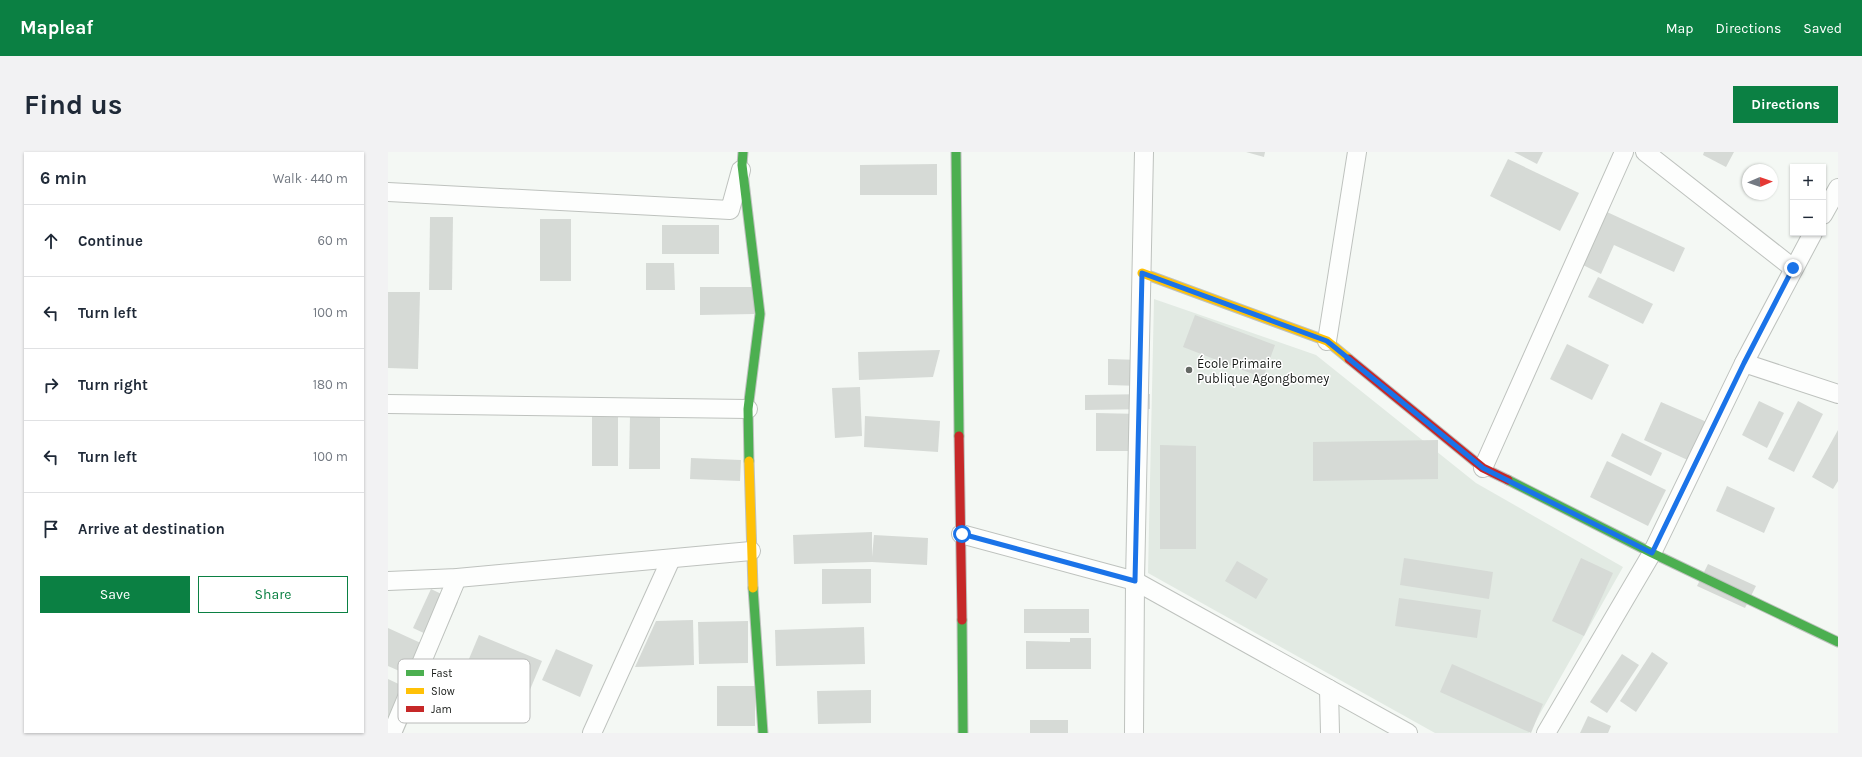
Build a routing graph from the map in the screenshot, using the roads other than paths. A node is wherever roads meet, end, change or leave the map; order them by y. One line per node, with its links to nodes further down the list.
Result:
1 (956, 152): 19 (street)
2 (1144, 152): 12 (street)
3 (1357, 152): 13 (street)
4 (1624, 152): 18 (street)
5 (1645, 152): 11 (street)
6 (742, 158): 8 (street); 17 (street)
7 (1838, 189): 9 (street)
8 (388, 192)
9 (1826, 210)
10 (1811, 236): 11 (street)
11 (1793, 268): 14 (street)
12 (1142, 273): 13 (street); 25 (street)
13 (1327, 341): 18 (street)
14 (1744, 363): 15 (street); 21 (street)
15 (1838, 394)
16 (388, 404): 17 (street)
17 (748, 409): 20 (street)
18 (1483, 468): 21 (street)
19 (962, 534): 25 (street); 33 (street)
20 (751, 551): 22 (street); 32 (street)
21 (1652, 553): 26 (street); 37 (street)
22 (671, 559): 23 (street); 31 (street)
23 (457, 578): 24 (street); 27 (street)
24 (388, 581)
25 (1135, 581): 28 (street); 34 (street)
26 (1838, 642)
27 (423, 659)
28 (1329, 689): 35 (street); 36 (street)
29 (398, 719): 30 (street)
30 (392, 733)
31 (592, 733)
32 (763, 733)
33 (963, 733)
34 (1134, 733)
35 (1330, 733)
36 (1408, 733)
37 (1546, 733)

